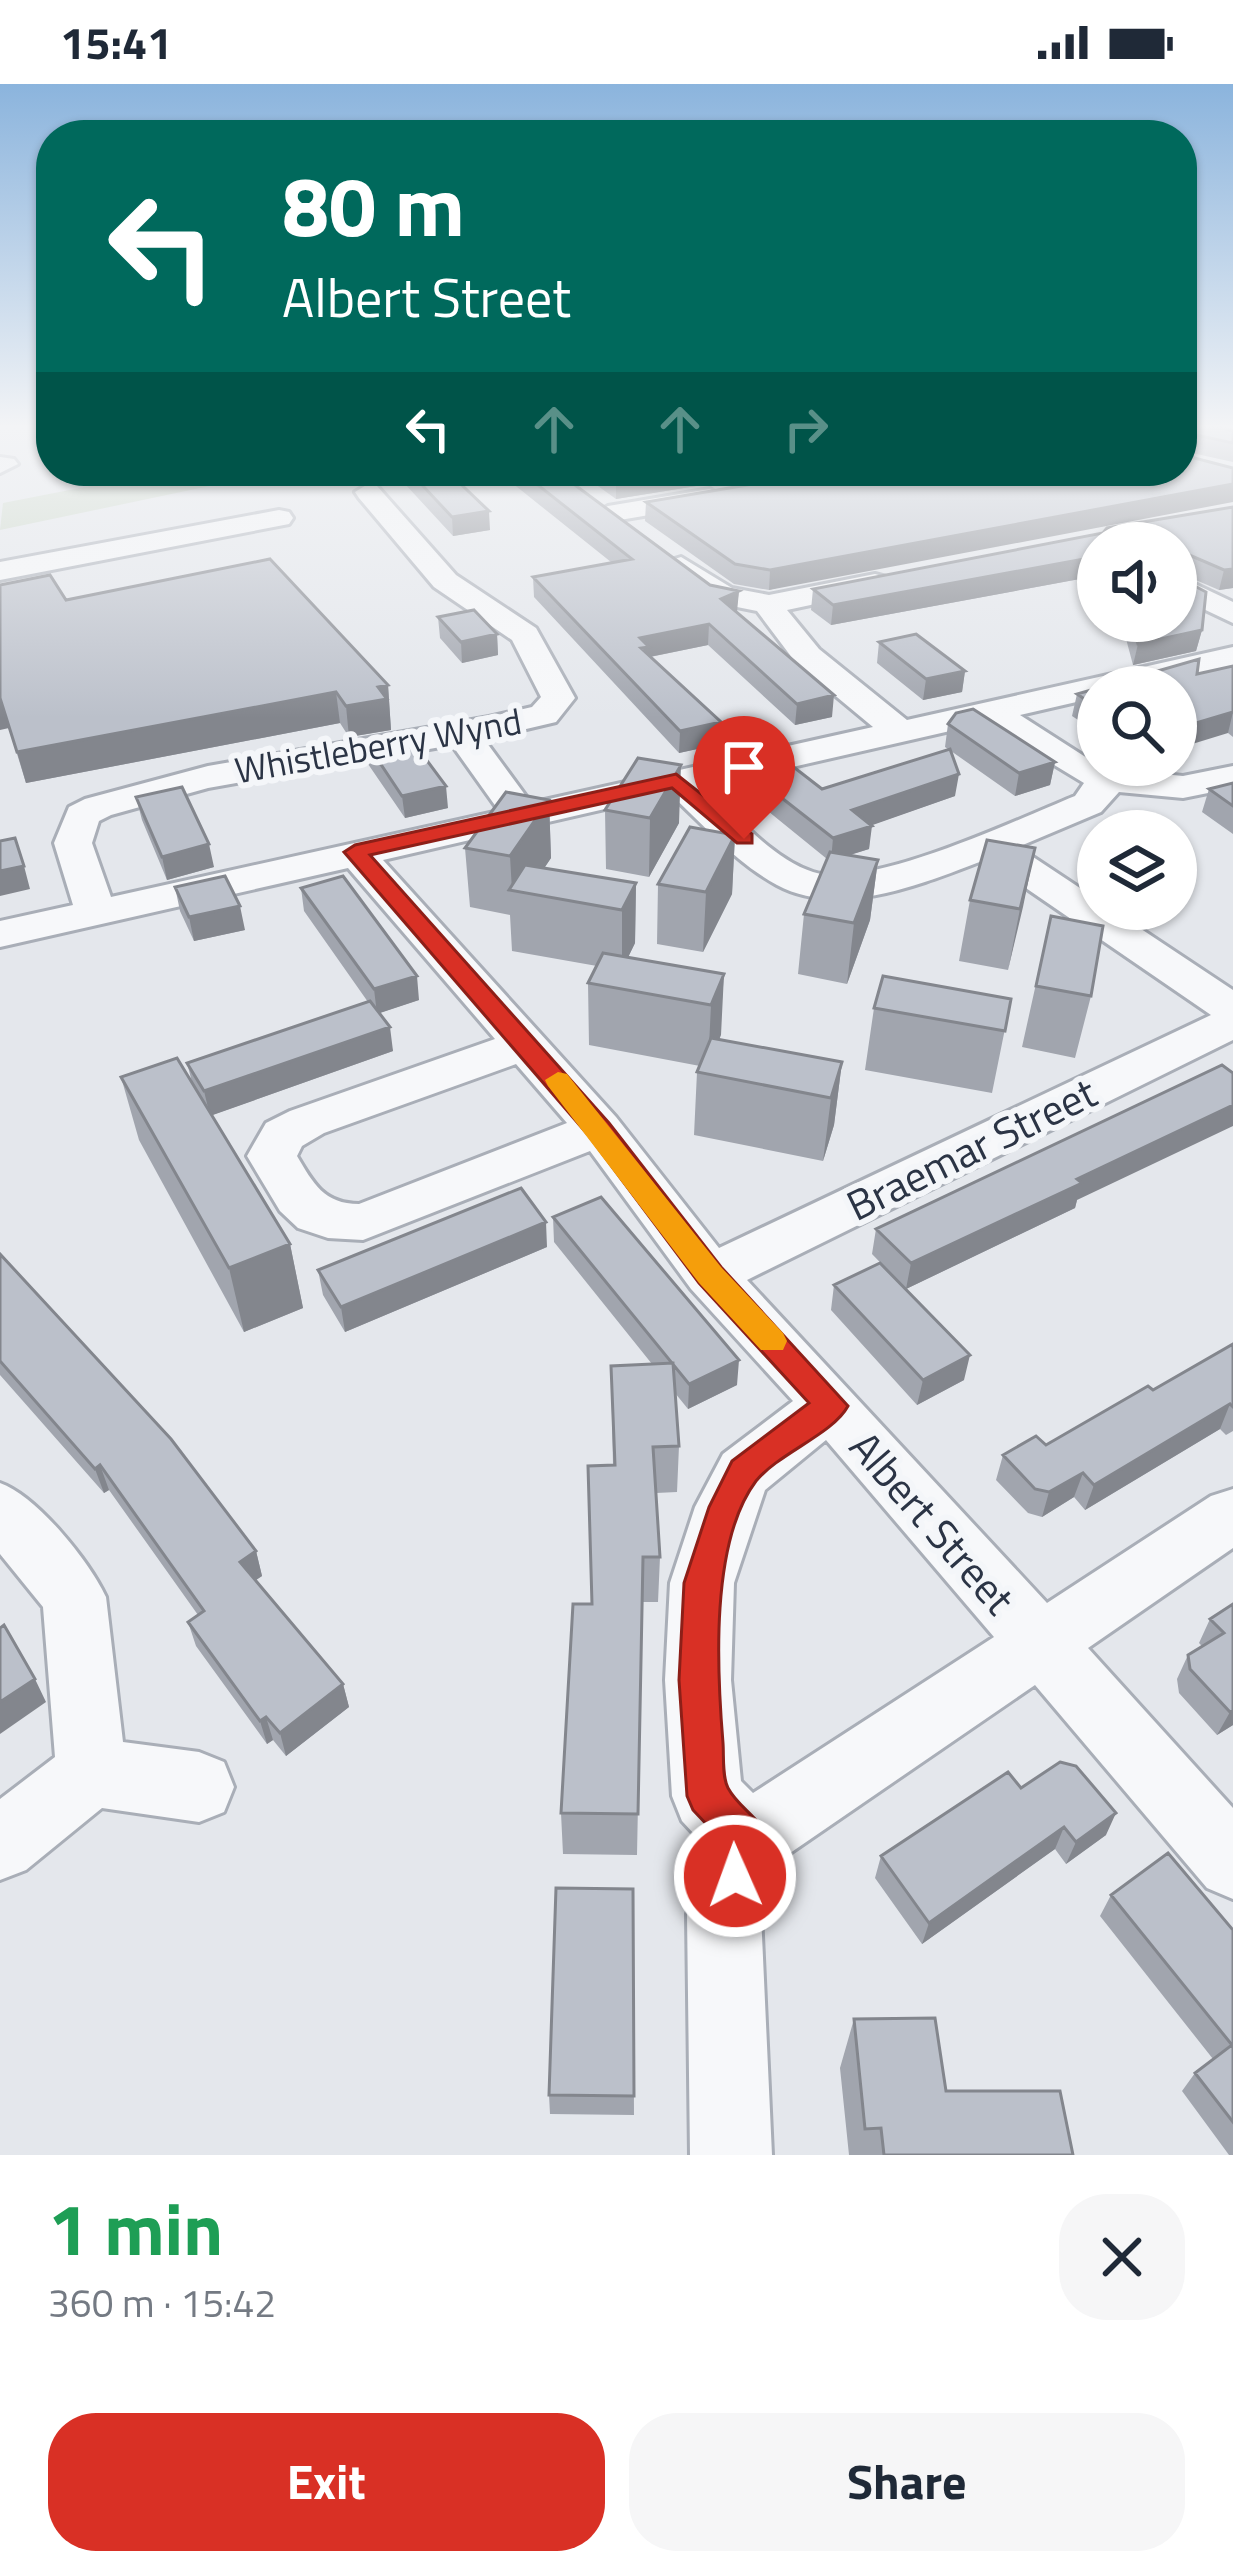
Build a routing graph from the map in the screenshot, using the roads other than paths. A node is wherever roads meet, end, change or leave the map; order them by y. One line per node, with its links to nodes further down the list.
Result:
1 (244, 525): 4 (street)
2 (396, 525): 12 (street, Whistleberry Wynd)
3 (623, 525): 7 (street)
4 (0, 571)
5 (908, 577): 7 (street)
6 (1197, 595): 8 (street)
7 (770, 604): 11 (street)
8 (1233, 614)
9 (1233, 657): 10 (street)
10 (989, 711): 11 (street); 13 (street)
11 (899, 731): 15 (street)
12 (461, 733): 18 (street); 21 (street, Whistleberry Wynd)
13 (1077, 763)
14 (1233, 777): 16 (street)
15 (676, 781): 18 (street); 19 (street)
16 (1197, 784)
17 (1102, 786): 19 (street)
18 (520, 814): 20 (street)
19 (986, 843): 23 (street)
20 (355, 852): 21 (street); 25 (street, Albert Street)
21 (95, 911): 22 (street)
22 (0, 934)
23 (1233, 1010)
24 (1233, 1022): 27 (street, Braemar Street)
25 (527, 1044): 26 (street, Albert Street); 26 (street)
26 (599, 1129): 27 (street, Albert Street)
27 (710, 1275): 28 (street, Albert Street)
28 (832, 1406): 31 (street, Albert Street); 34 (street)
29 (0, 1509): 32 (street)
30 (1233, 1515): 31 (street)
31 (1039, 1644): 34 (street); 36 (street, Albert Street)
32 (91, 1772): 33 (street); 35 (street)
33 (199, 1787)
34 (747, 1838): 37 (street)
35 (0, 1844)
36 (1233, 1862)
37 (731, 2155)

